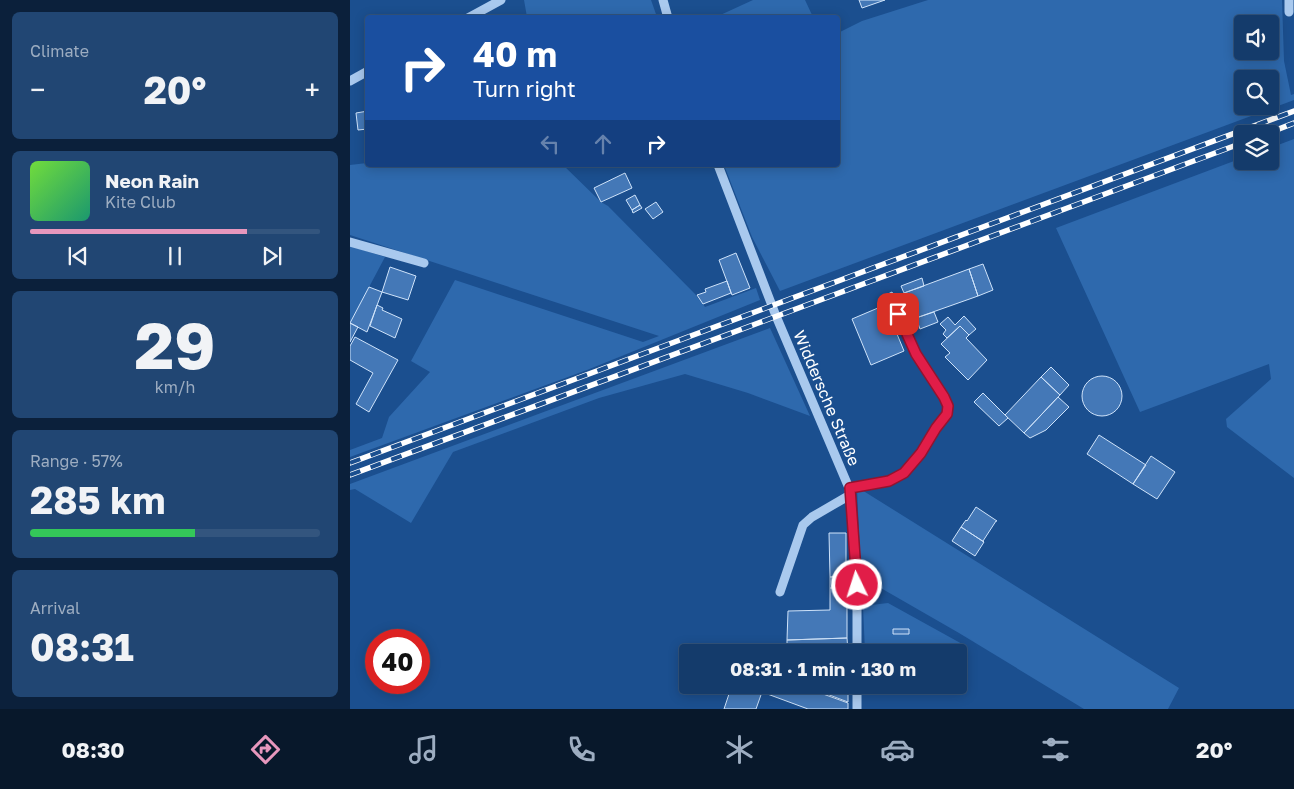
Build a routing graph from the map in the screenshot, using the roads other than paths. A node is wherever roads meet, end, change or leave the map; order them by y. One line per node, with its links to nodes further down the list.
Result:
1 (501, 0): 5 (street)
2 (663, 0): 6 (street)
3 (1289, 0): 4 (street)
4 (1290, 12)
5 (474, 15)
6 (667, 15)
7 (365, 73): 8 (street)
8 (350, 81)
9 (719, 167): 13 (street, Widdersche Straße)
10 (350, 242): 11 (street)
11 (424, 263)
12 (898, 314): 13 (street)
13 (850, 491): 14 (street); 15 (street, Widdersche Straße)
14 (780, 592)
15 (857, 644)
16 (857, 694): 17 (street)
17 (857, 709)

